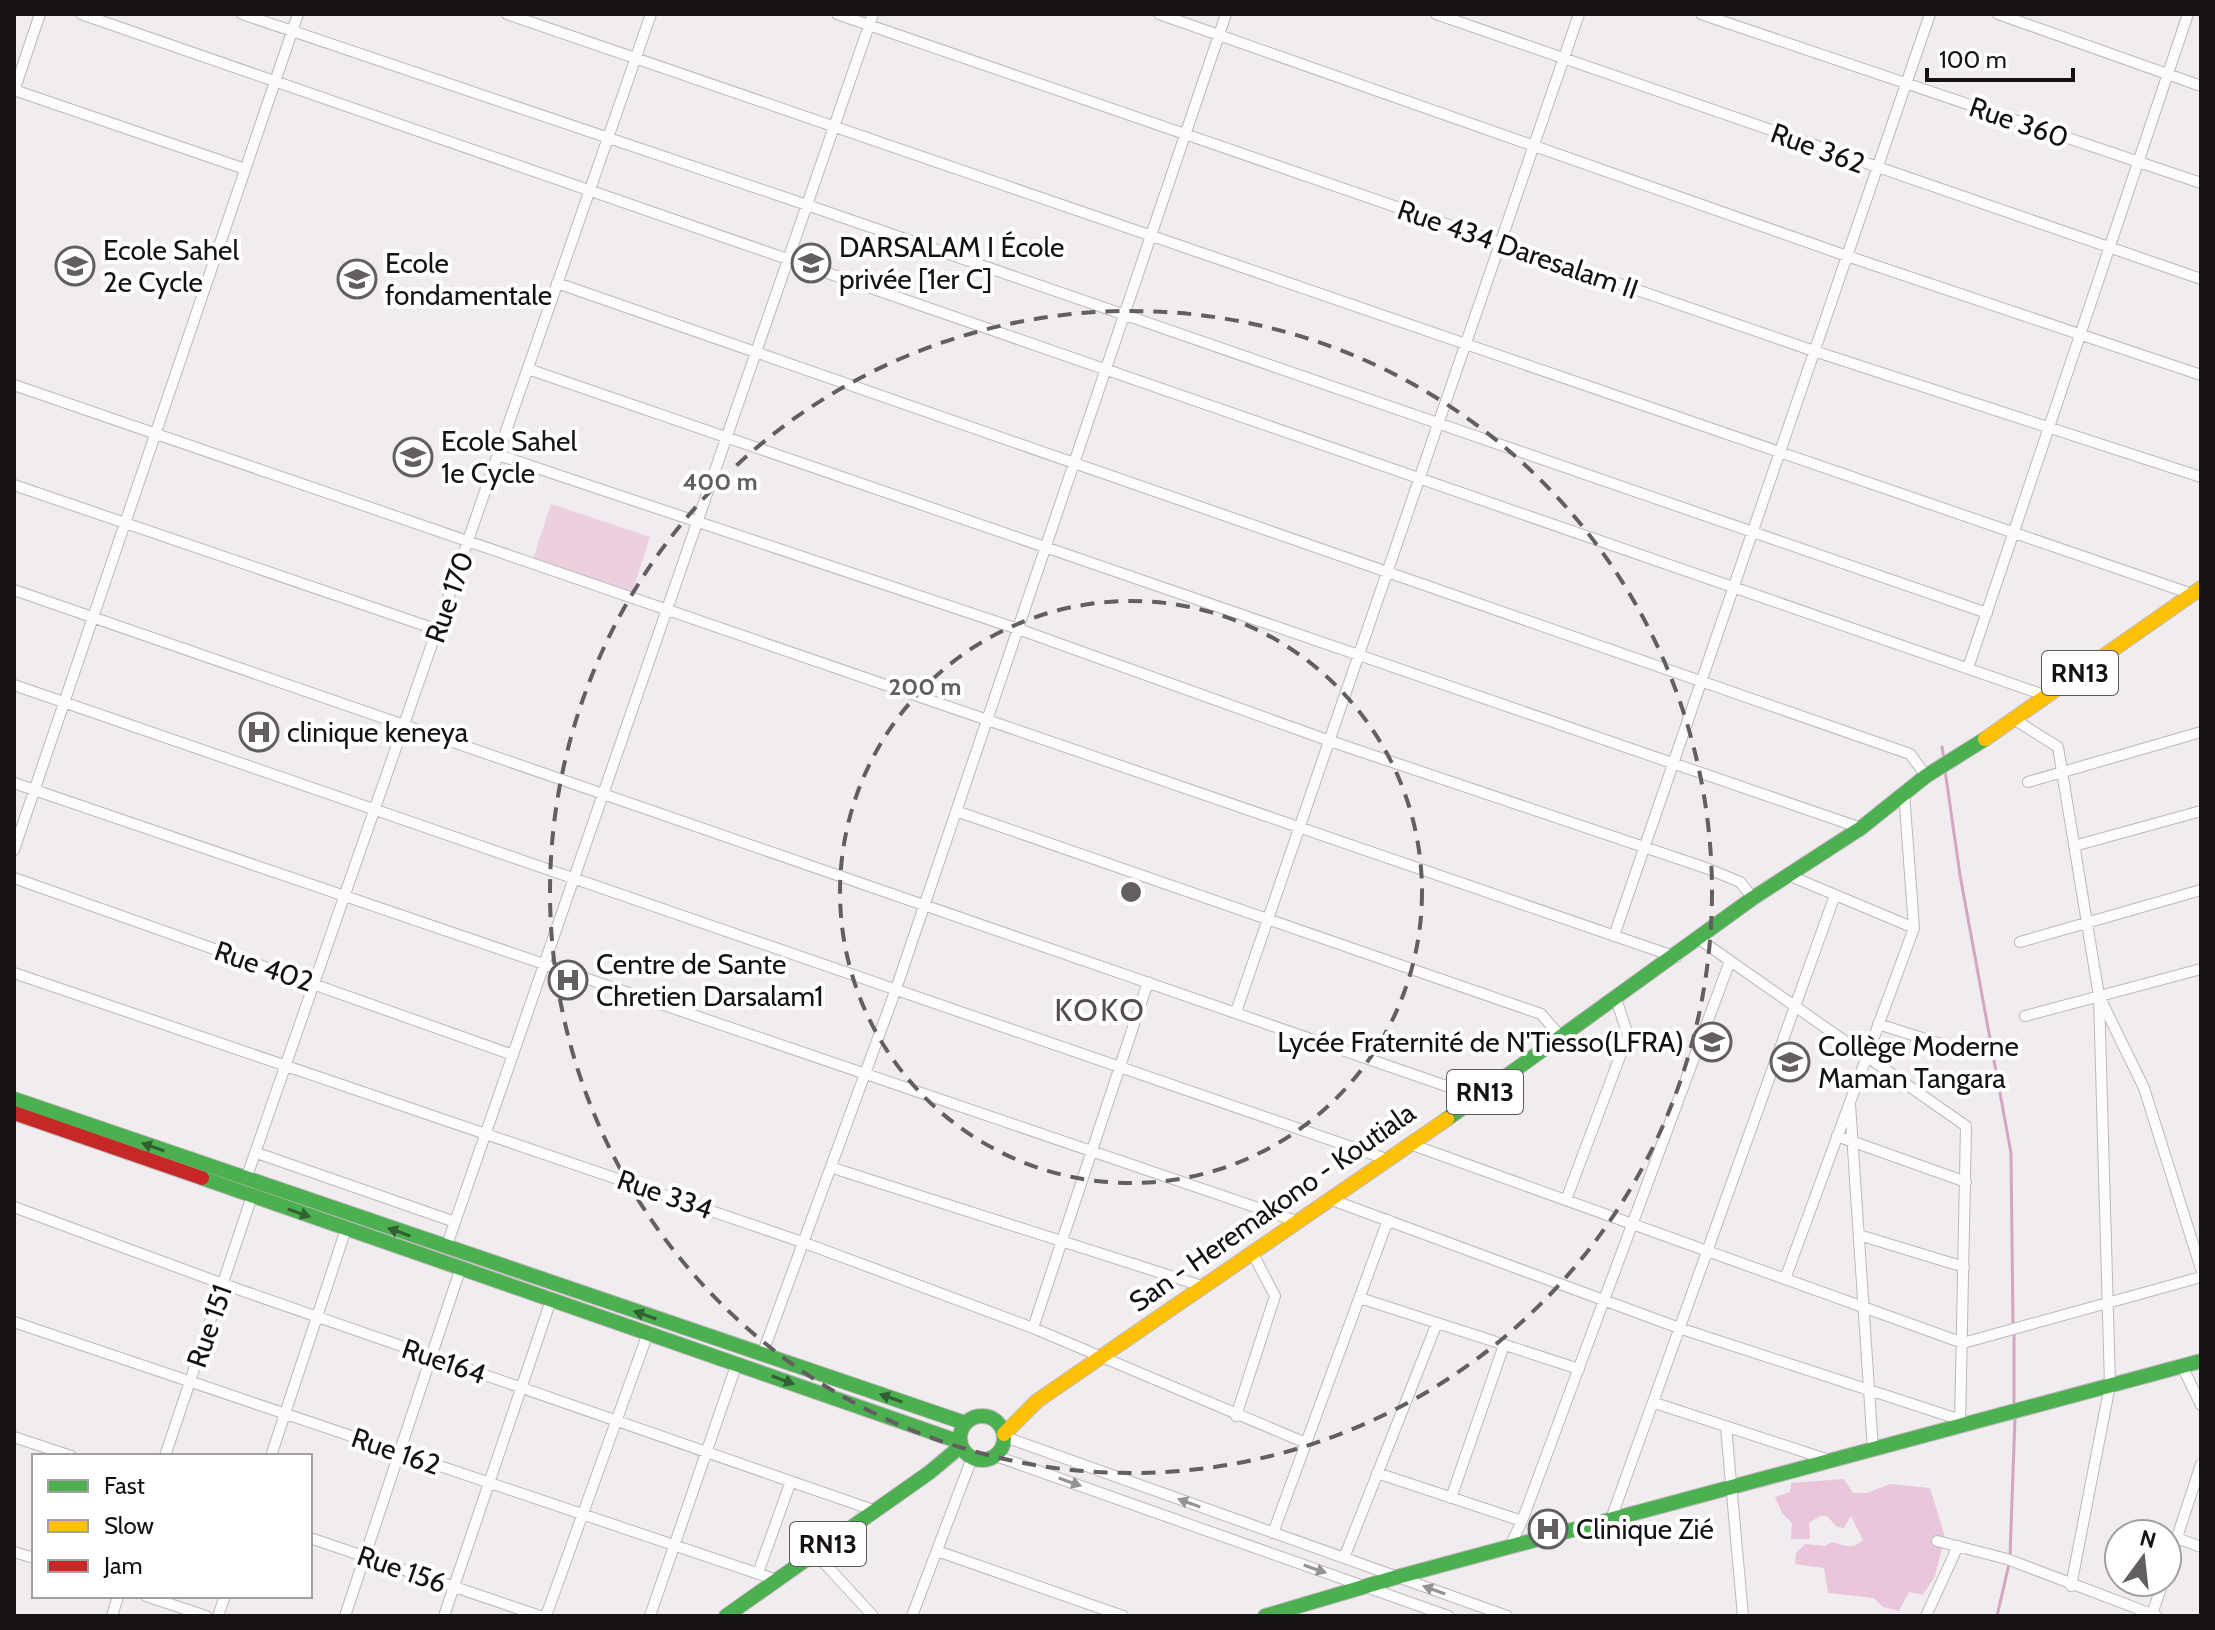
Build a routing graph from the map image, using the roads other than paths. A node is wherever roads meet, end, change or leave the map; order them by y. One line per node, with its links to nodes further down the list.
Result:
1 (40, 14): 25 (street)
2 (81, 14): 22 (street)
3 (242, 14): 17 (street)
4 (298, 14): 17 (street)
5 (507, 14): 19 (street)
6 (651, 14): 19 (street, Rue 170)
7 (837, 14): 16 (street, Rue 434 Daresalam II)
8 (1159, 14): 18 (street)
9 (1226, 14): 18 (street)
10 (1436, 14): 20 (street, Rue 362)
11 (1579, 14): 20 (street)
12 (1701, 14): 23 (street, Rue 360)
13 (1930, 14): 23 (street)
14 (1998, 14): 21 (street)
15 (2188, 14): 21 (street)
16 (871, 20): 26 (street); 27 (street, Rue 434 Daresalam II)
17 (292, 31): 22 (street); 28 (street)
18 (1219, 35): 27 (street); 29 (street)
19 (635, 58): 26 (street); 28 (street, Rue 170)
20 (1564, 58): 29 (street); 31 (street, Rue 362)
21 (2167, 74): 24 (street); 30 (street)
22 (275, 83): 32 (street); 34 (street)
23 (1906, 84): 30 (street, Rue 360); 31 (street)
24 (2201, 86)
25 (14, 90): 32 (street)
26 (834, 126): 35 (street); 36 (street)
27 (1185, 134): 36 (street); 37 (street, Rue 434 Daresalam II)
28 (608, 137): 34 (street, Rue 170); 35 (street)
29 (1534, 144): 37 (street); 39 (street)
30 (2138, 162): 33 (street, Rue 360); 38 (street)
31 (1877, 168): 38 (street, Rue 362); 39 (street)
32 (245, 169): 54 (street)
33 (2201, 183)
34 (589, 191): 40 (street); 42 (street, Rue 170)
35 (807, 205): 40 (street); 43 (street)
36 (1151, 235): 43 (street); 45 (street)
37 (1501, 243): 45 (street); 46 (street, Rue 434 Daresalam II)
38 (2109, 247): 41 (street, Rue 362); 44 (street)
39 (1847, 256): 44 (street); 46 (street)
40 (788, 260): 47 (street); 49 (street)
41 (2201, 279)
42 (557, 283): 47 (street); 48 (street, Rue 170)
43 (1124, 316): 49 (street); 52 (street)
44 (2080, 334): 50 (street); 53 (street)
45 (1466, 343): 52 (street); 56 (street)
46 (1814, 351): 53 (street, Rue 434 Daresalam II); 56 (street)
47 (756, 352): 55 (street); 58 (street)
48 (528, 369): 55 (street); 57 (street, Rue 170)
49 (1105, 370): 58 (street); 59 (street)
50 (2201, 375)
51 (14, 385): 54 (street)
52 (1439, 422): 59 (street); 64 (street)
53 (2049, 428): 60 (street, Rue 434 Daresalam II); 65 (street)
54 (155, 434): 63 (street); 66 (street)
55 (727, 437): 62 (street); 67 (street)
56 (1780, 451): 64 (street); 65 (street)
57 (498, 455): 62 (street); 66 (street, Rue 170)
58 (1074, 460): 67 (street); 68 (street)
59 (1420, 477): 68 (street); 69 (street)
60 (2201, 477)
61 (14, 485): 63 (street)
62 (698, 522): 72 (street); 75 (street)
63 (125, 523): 74 (street); 76 (street)
64 (1753, 530): 69 (street); 73 (street)
65 (2014, 531): 71 (street); 73 (street)
66 (468, 541): 72 (street); 76 (street, Rue 170)
67 (1046, 547): 75 (street); 77 (street)
68 (1387, 571): 77 (street); 79 (street)
69 (1734, 585): 78 (street); 79 (street)
70 (14, 590): 74 (street)
71 (2196, 591): 81 (main road, RN13)
72 (667, 610): 83 (street); 95 (street)
73 (1987, 613): 78 (street)
74 (93, 617): 82 (street); 85 (street)
75 (1018, 629): 83 (street); 87 (street)
76 (438, 630): 85 (street, Rue 170)
77 (1359, 655): 87 (street); 88 (street)
78 (1968, 668): 81 (street)
79 (1700, 683): 88 (street); 90 (street)
80 (14, 685): 82 (street)
81 (2047, 696): 84 (main road, RN13)
82 (64, 702): 93 (street); 96 (street)
83 (987, 720): 97 (street); 99 (street)
84 (2015, 720): 89 (street); 90 (main road, RN13)
85 (404, 725): 95 (street); 96 (street, Rue 170)
86 (2201, 732): 89 (street)
87 (1330, 741): 99 (street); 102 (street)
88 (1673, 763): 100 (street); 102 (street)
89 (2062, 773): 91 (street); 101 (street)
90 (1926, 776): 94 (main road, San - Heremakono - Koutiala / RN13)
91 (2028, 782)
92 (14, 783): 93 (street)
93 (34, 790): 103 (street); 109 (street)
94 (1904, 793): 100 (main road, San - Heremakono - Koutiala / RN13); 114 (street)
95 (603, 794): 106 (street); 111 (street)
96 (375, 811): 106 (street); 109 (street, Rue 170)
97 (956, 811): 111 (street); 112 (street)
98 (2201, 811): 101 (street)
99 (1300, 828): 112 (street); 115 (street)
100 (1861, 828): 104 (main road, San - Heremakono - Koutiala / RN13)
101 (2074, 846): 113 (street)
102 (1644, 848): 110 (street); 115 (street)
103 (14, 850)
104 (1788, 875): 108 (street); 110 (main road, San - Heremakono - Koutiala / RN13)
105 (14, 878): 124 (street, Rue 402)
106 (573, 881): 120 (street); 125 (street)
107 (2201, 890): 113 (street)
108 (1835, 895): 114 (street); 128 (street)
109 (345, 897): 120 (street); 124 (street, Rue 170)
110 (1753, 898): 116 (main road, San - Heremakono - Koutiala / RN13)
111 (924, 905): 123 (street); 125 (street)
112 (1269, 918): 129 (street); 132 (street)
113 (2087, 922): 117 (street); 126 (street)
114 (1914, 928): 131 (street)
115 (1614, 936): 118 (street)
116 (1699, 939): 118 (main road, San - Heremakono - Koutiala / RN13); 119 (street)
117 (2020, 942)
118 (1676, 957): 127 (main road, San - Heremakono - Koutiala / RN13)
119 (1730, 961): 128 (street); 160 (street)
120 (544, 965): 134 (street); 138 (street)
121 (2201, 969): 126 (street)
122 (14, 973): 136 (street, Rue 334)
123 (1148, 982): 129 (street); 137 (street)
124 (315, 984): 134 (street, Rue 402); 136 (street, Rue 170)
125 (896, 989): 137 (street); 138 (street)
126 (2099, 996): 130 (street); 169 (street); 178 (street)
127 (1616, 999): 132 (main road, San - Heremakono - Koutiala / RN13); 155 (street)
128 (1795, 1008): 135 (street); 166 (street)
129 (1236, 1012): 139 (street)
130 (2025, 1016)
131 (1878, 1024): 133 (street); 135 (street)
132 (1561, 1037): 139 (main road, San - Heremakono - Koutiala / RN13)
133 (1960, 1050)
134 (513, 1055): 143 (street)
135 (1866, 1057): 141 (street); 152 (street)
136 (287, 1065): 143 (street, Rue 334); 148 (street, Rue 170)
137 (1121, 1066): 147 (street); 149 (street)
138 (866, 1074): 147 (street); 150 (street)
139 (1478, 1097): 146 (main road, San - Heremakono - Koutiala / RN13)
140 (14, 1099): 151 (main road, one-way to 140)
141 (1850, 1101): 144 (street); 145 (street)
142 (14, 1113): 153 (main road)
143 (487, 1132): 158 (street); 164 (street, Rue 334)
144 (1837, 1136): 145 (street); 172 (street)
145 (1854, 1142): 152 (street); 162 (street)
146 (1410, 1144): 149 (main road, San - Heremakono - Koutiala / RN13); 155 (street)
147 (1093, 1152): 159 (street); 163 (street)
148 (257, 1153): 151 (street, Rue 170); 158 (street)
149 (1389, 1160): 154 (main road, San - Heremakono - Koutiala / RN13)
150 (833, 1168): 163 (street); 164 (street)
151 (246, 1179): 165 (main road, one-way to 151)
152 (1966, 1182): 168 (street)
153 (252, 1196): 161 (main road, one-way to 161); 173 (street, Rue 151)
154 (1332, 1200): 157 (street); 159 (main road, San - Heremakono - Koutiala / RN13)
155 (1566, 1200): 160 (street)
156 (14, 1207): 173 (street, Rue164)
157 (1388, 1220): 175 (street); 177 (street)
158 (455, 1222): 165 (street)
159 (1299, 1222): 167 (main road, San - Heremakono - Koutiala / RN13)
160 (1632, 1224): 166 (street); 177 (street)
161 (346, 1229): 170 (main road); 180 (street)
162 (1859, 1235): 168 (street); 179 (street)
163 (1064, 1240): 174 (street); 183 (street)
164 (805, 1243): 183 (street, Rue 334); 188 (street)
165 (446, 1248): 188 (main road, one-way to 165)
166 (1709, 1252): 172 (street); 184 (street)
167 (1253, 1254): 174 (main road, San - Heremakono - Koutiala / RN13); 203 (street)
168 (1964, 1267): 186 (street)
169 (2201, 1269)
170 (460, 1270): 176 (main road); 189 (street)
171 (2201, 1277): 178 (street)
172 (1785, 1279): 179 (street)
173 (223, 1284): 180 (street, Rue164); 195 (street, Rue 151)
174 (1205, 1287): 190 (main road, San - Heremakono - Koutiala / RN13)
175 (1360, 1298): 182 (street); 211 (street)
176 (551, 1300): 185 (main road); 197 (street)
177 (1604, 1300): 184 (street); 194 (street)
178 (2108, 1303): 186 (street); 196 (street)
179 (1865, 1308): 186 (street); 198 (street)
180 (317, 1317): 189 (street, Rue164); 202 (street)
181 (14, 1322): 195 (street, Rue 162)
182 (1437, 1323): 187 (street); 224 (street)
183 (1033, 1328): 190 (street, Rue 334)
184 (1682, 1329): 198 (street); 200 (street)
185 (648, 1333): 192 (main road); 205 (street)
186 (1963, 1343): 207 (street)
187 (1504, 1345): 194 (street); 228 (street)
188 (762, 1355): 206 (main road, one-way to 188)
189 (432, 1356): 197 (street, Rue164); 214 (street)
190 (1098, 1358): 199 (main road, San - Heremakono - Koutiala / RN13); 203 (street, Rue 334)
191 (2201, 1361): 193 (main road)
192 (737, 1363): 212 (main road, one-way to 212); 215 (street)
193 (2182, 1366): 196 (main road); 201 (street)
194 (1579, 1369): 233 (street)
195 (190, 1382): 202 (street, Rue 162); 217 (street, Rue 151)
196 (2110, 1385): 207 (main road); 248 (street)
197 (522, 1388): 205 (street, Rue164); 226 (street)
198 (1870, 1390): 207 (street); 213 (street)
199 (1037, 1401): 204 (main road, RN13); 209 (main road, RN13)
200 (1655, 1403): 208 (street); 231 (street)
201 (2201, 1405)
202 (285, 1413): 214 (street, Rue 162); 218 (street)
203 (1236, 1416): 211 (street, Rue 334)
204 (995, 1420): 206 (main road); 209 (main road)
205 (617, 1421): 215 (street, Rue164); 230 (street)
206 (965, 1423): 212 (main road)
207 (1961, 1423): 213 (main road)
208 (1726, 1427): 221 (street); 227 (street)
209 (1005, 1436): 219 (main road); 234 (street, one-way to 209)
210 (14, 1437): 216 (street)
211 (1306, 1443): 234 (street)
212 (960, 1444): 220 (main road); 223 (main road, RN13)
213 (1873, 1449): 221 (main road)
214 (400, 1452): 226 (street, Rue 162); 242 (street)
215 (707, 1452): 225 (street, Rue164); 237 (street)
216 (65, 1454)
217 (166, 1454)
218 (272, 1454)
219 (996, 1456): 220 (main road); 247 (street, one-way to 247)
220 (972, 1458): 223 (main road, RN13); 240 (street)
221 (1831, 1460): 227 (main road)
222 (2201, 1464): 232 (street)
223 (930, 1472): 229 (main road, RN13)
224 (1377, 1473): 228 (street); 243 (street)
225 (791, 1481): 229 (street, Rue164); 244 (street)
226 (489, 1483): 230 (street, Rue 162); 249 (street)
227 (1730, 1487): 231 (main road); 265 (street)
228 (1451, 1498): 233 (street)
229 (876, 1511): 241 (main road, RN13)
230 (583, 1514): 237 (street, Rue 162); 256 (street)
231 (1611, 1519): 238 (main road)
232 (2183, 1520)
233 (1522, 1521): 238 (street)
234 (1273, 1533): 243 (street)
235 (312, 1539): 242 (street, Rue 156)
236 (1937, 1541): 239 (street)
237 (675, 1545): 244 (street, Rue 162); 257 (street)
238 (1510, 1546): 245 (main road)
239 (1958, 1546): 248 (street); 266 (street)
240 (937, 1551): 260 (street); 261 (street)
241 (815, 1553): 246 (main road, RN13); 259 (street)
242 (365, 1557): 249 (street, Rue 156); 253 (street)
243 (1344, 1558): 245 (street)
244 (758, 1573): 246 (street, Rue 162)
245 (1397, 1577): 247 (main road); 264 (street, one-way to 245)
246 (777, 1580): 258 (main road, RN13)
247 (1365, 1586): 262 (main road); 263 (street)
248 (2071, 1586): 251 (street)
249 (454, 1587): 254 (street); 255 (street, Rue 156)
250 (152, 1598): 252 (street)
251 (2154, 1615)
252 (206, 1616)
253 (345, 1616)
254 (444, 1616)
255 (540, 1616)
256 (546, 1616)
257 (650, 1616)
258 (726, 1616)
259 (873, 1616)
260 (912, 1616)
261 (1123, 1616)
262 (1265, 1616)
263 (1448, 1616)
264 (1507, 1616)
265 (1743, 1616)
266 (1926, 1616)

